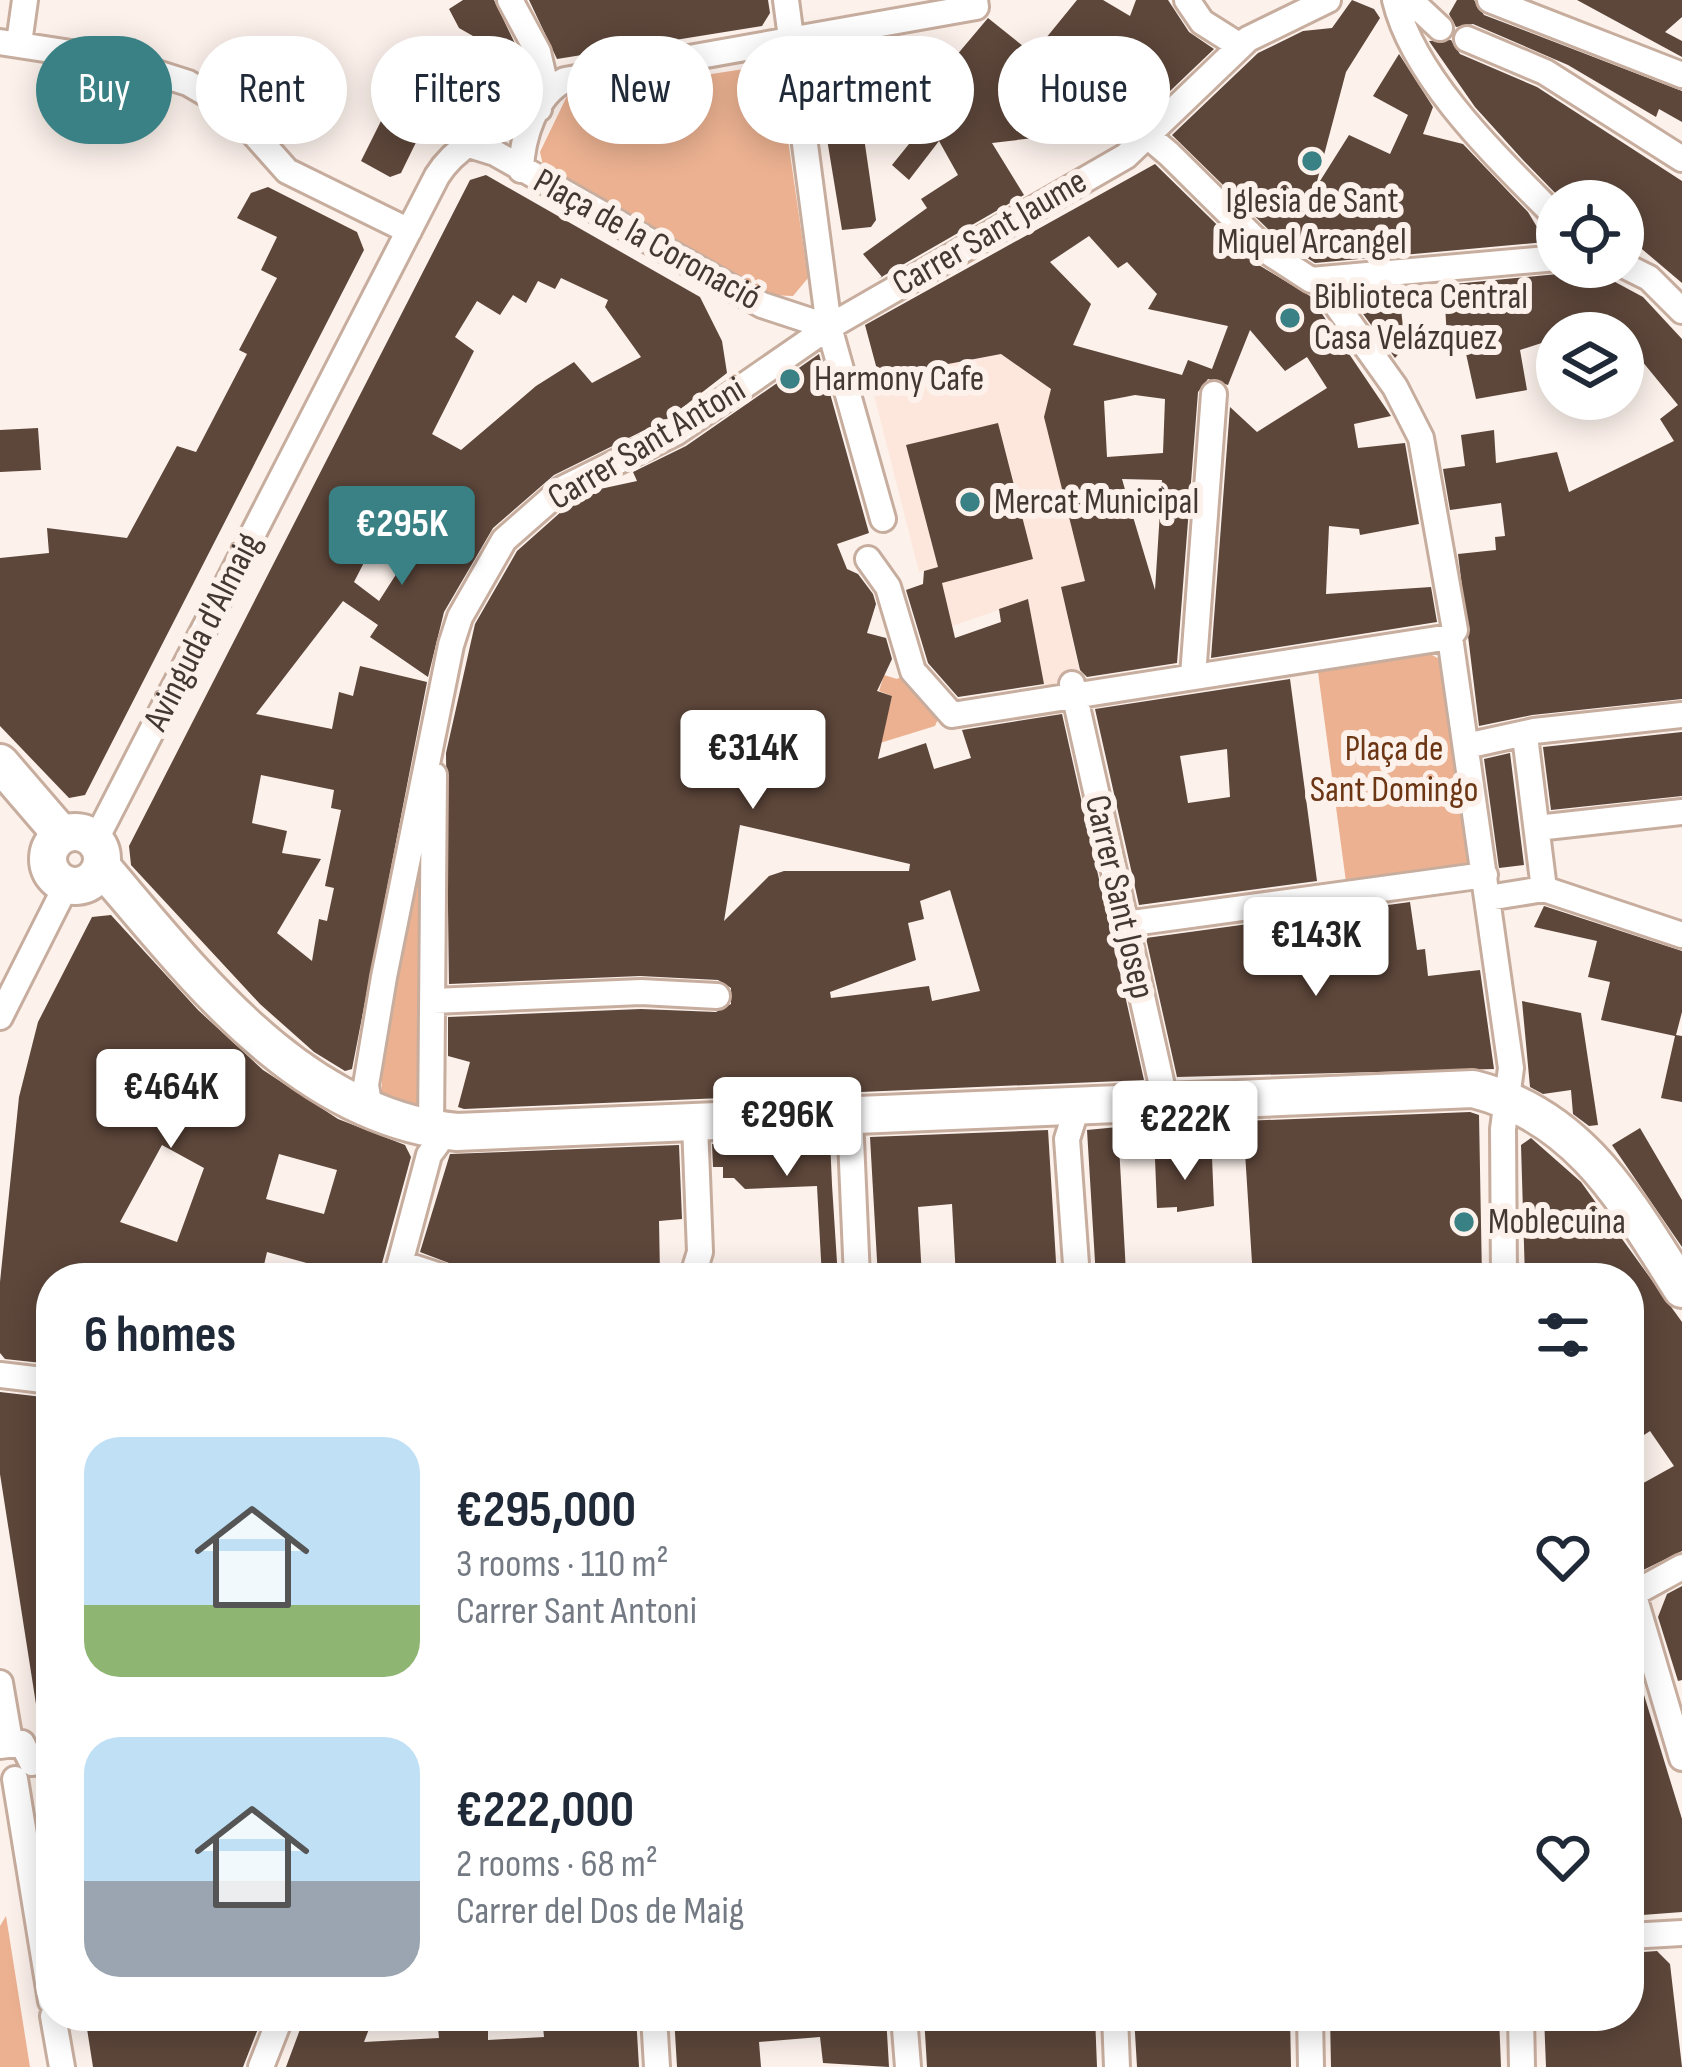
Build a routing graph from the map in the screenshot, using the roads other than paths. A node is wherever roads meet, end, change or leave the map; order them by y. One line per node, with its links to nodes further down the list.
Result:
1 (25, 0): 14 (street)
2 (510, 0): 11 (street)
3 (786, 0): 12 (street)
4 (1187, 0): 15 (street)
5 (1328, 0): 15 (street, Carrer Sant Jaume)
6 (1395, 0): 27 (street)
7 (1410, 0): 10 (street)
8 (1490, 0): 17 (street)
9 (976, 3): 12 (street)
10 (1440, 28)
11 (529, 36)
12 (791, 36)
13 (1467, 39): 25 (street)
14 (9, 43): 28 (street)
15 (1240, 46): 19 (street, Carrer Sant Jaume)
16 (737, 51): 18 (street)
17 (1682, 75)
18 (543, 100)
19 (1170, 114)
20 (524, 144): 26 (street)
21 (805, 144): 30 (street)
22 (1139, 144): 35 (street, Carrer Sant Jaume)
23 (1156, 144): 32 (street)
24 (469, 145): 26 (street, Plaça de la Coronació); 28 (street, Avinguda d'Almaig)
25 (1682, 158)
26 (521, 170): 34 (street, Plaça de la Coronació)
27 (1536, 196)
28 (409, 232): 49 (street, Avinguda d'Almaig)
29 (1536, 260): 32 (street)
30 (821, 268): 34 (street); 35 (street)
31 (1644, 277): 33 (street)
32 (1320, 282): 39 (street)
33 (1682, 311)
34 (792, 317): 35 (street, Plaça de la Coronació)
35 (829, 327): 37 (street); 42 (street, Carrer Sant Antoni)
36 (1214, 394): 40 (street)
37 (883, 519)
38 (868, 559): 41 (street)
39 (1450, 638): 40 (street); 45 (street)
40 (1193, 676): 41 (street)
41 (1073, 690): 53 (street, Carrer Sant Josep)
42 (437, 713): 56 (street, Carrer Sant Antoni); 61 (street, Carrer Sant Antoni)
43 (1682, 716): 44 (street)
44 (1525, 736): 45 (street); 48 (street)
45 (1466, 746): 51 (street)
46 (0, 763): 49 (street)
47 (1682, 812): 48 (street)
48 (1537, 828): 52 (street)
49 (86, 848): 50 (street); 50 (street); 61 (street)
50 (66, 886): 57 (street)
51 (1487, 886): 52 (street); 53 (street); 59 (street)
52 (1544, 889): 54 (street)
53 (1125, 924): 58 (street, Carrer Sant Josep)
54 (1682, 935)
55 (717, 996): 56 (street)
56 (433, 1001): 64 (street, Carrer Sant Antoni)
57 (0, 1017)
58 (1165, 1099): 59 (street); 60 (street)
59 (1509, 1100): 69 (street); 70 (street)
60 (1078, 1104): 62 (street); 68 (street)
61 (370, 1110): 64 (street)
62 (850, 1116): 63 (street); 67 (street)
63 (695, 1124): 64 (street); 66 (street)
64 (434, 1135): 65 (street, Carrer Sant Antoni)
65 (400, 1263)
66 (697, 1263)
67 (856, 1263)
68 (1076, 1263)
69 (1504, 1263)
70 (1682, 1289)
71 (0, 1375): 72 (street)
72 (36, 1379)
73 (1682, 1567): 74 (street)
74 (1644, 1589)
75 (1644, 1637): 78 (street)
76 (0, 1683): 77 (street)
77 (5, 1743): 79 (street)
78 (1682, 1758)
79 (25, 1771): 80 (street)
80 (36, 1868)
81 (1682, 1933): 82 (street)
82 (1644, 1935)
83 (56, 2031): 90 (street)
84 (275, 2031): 91 (street)
85 (655, 2031): 92 (street)
86 (905, 2031): 93 (street)
87 (1116, 2031): 94 (street)
88 (1310, 2031): 95 (street)
89 (1521, 2031): 96 (street)
90 (62, 2067)
91 (261, 2067)
92 (657, 2067)
93 (908, 2067)
94 (1117, 2067)
95 (1311, 2067)
96 (1522, 2067)

